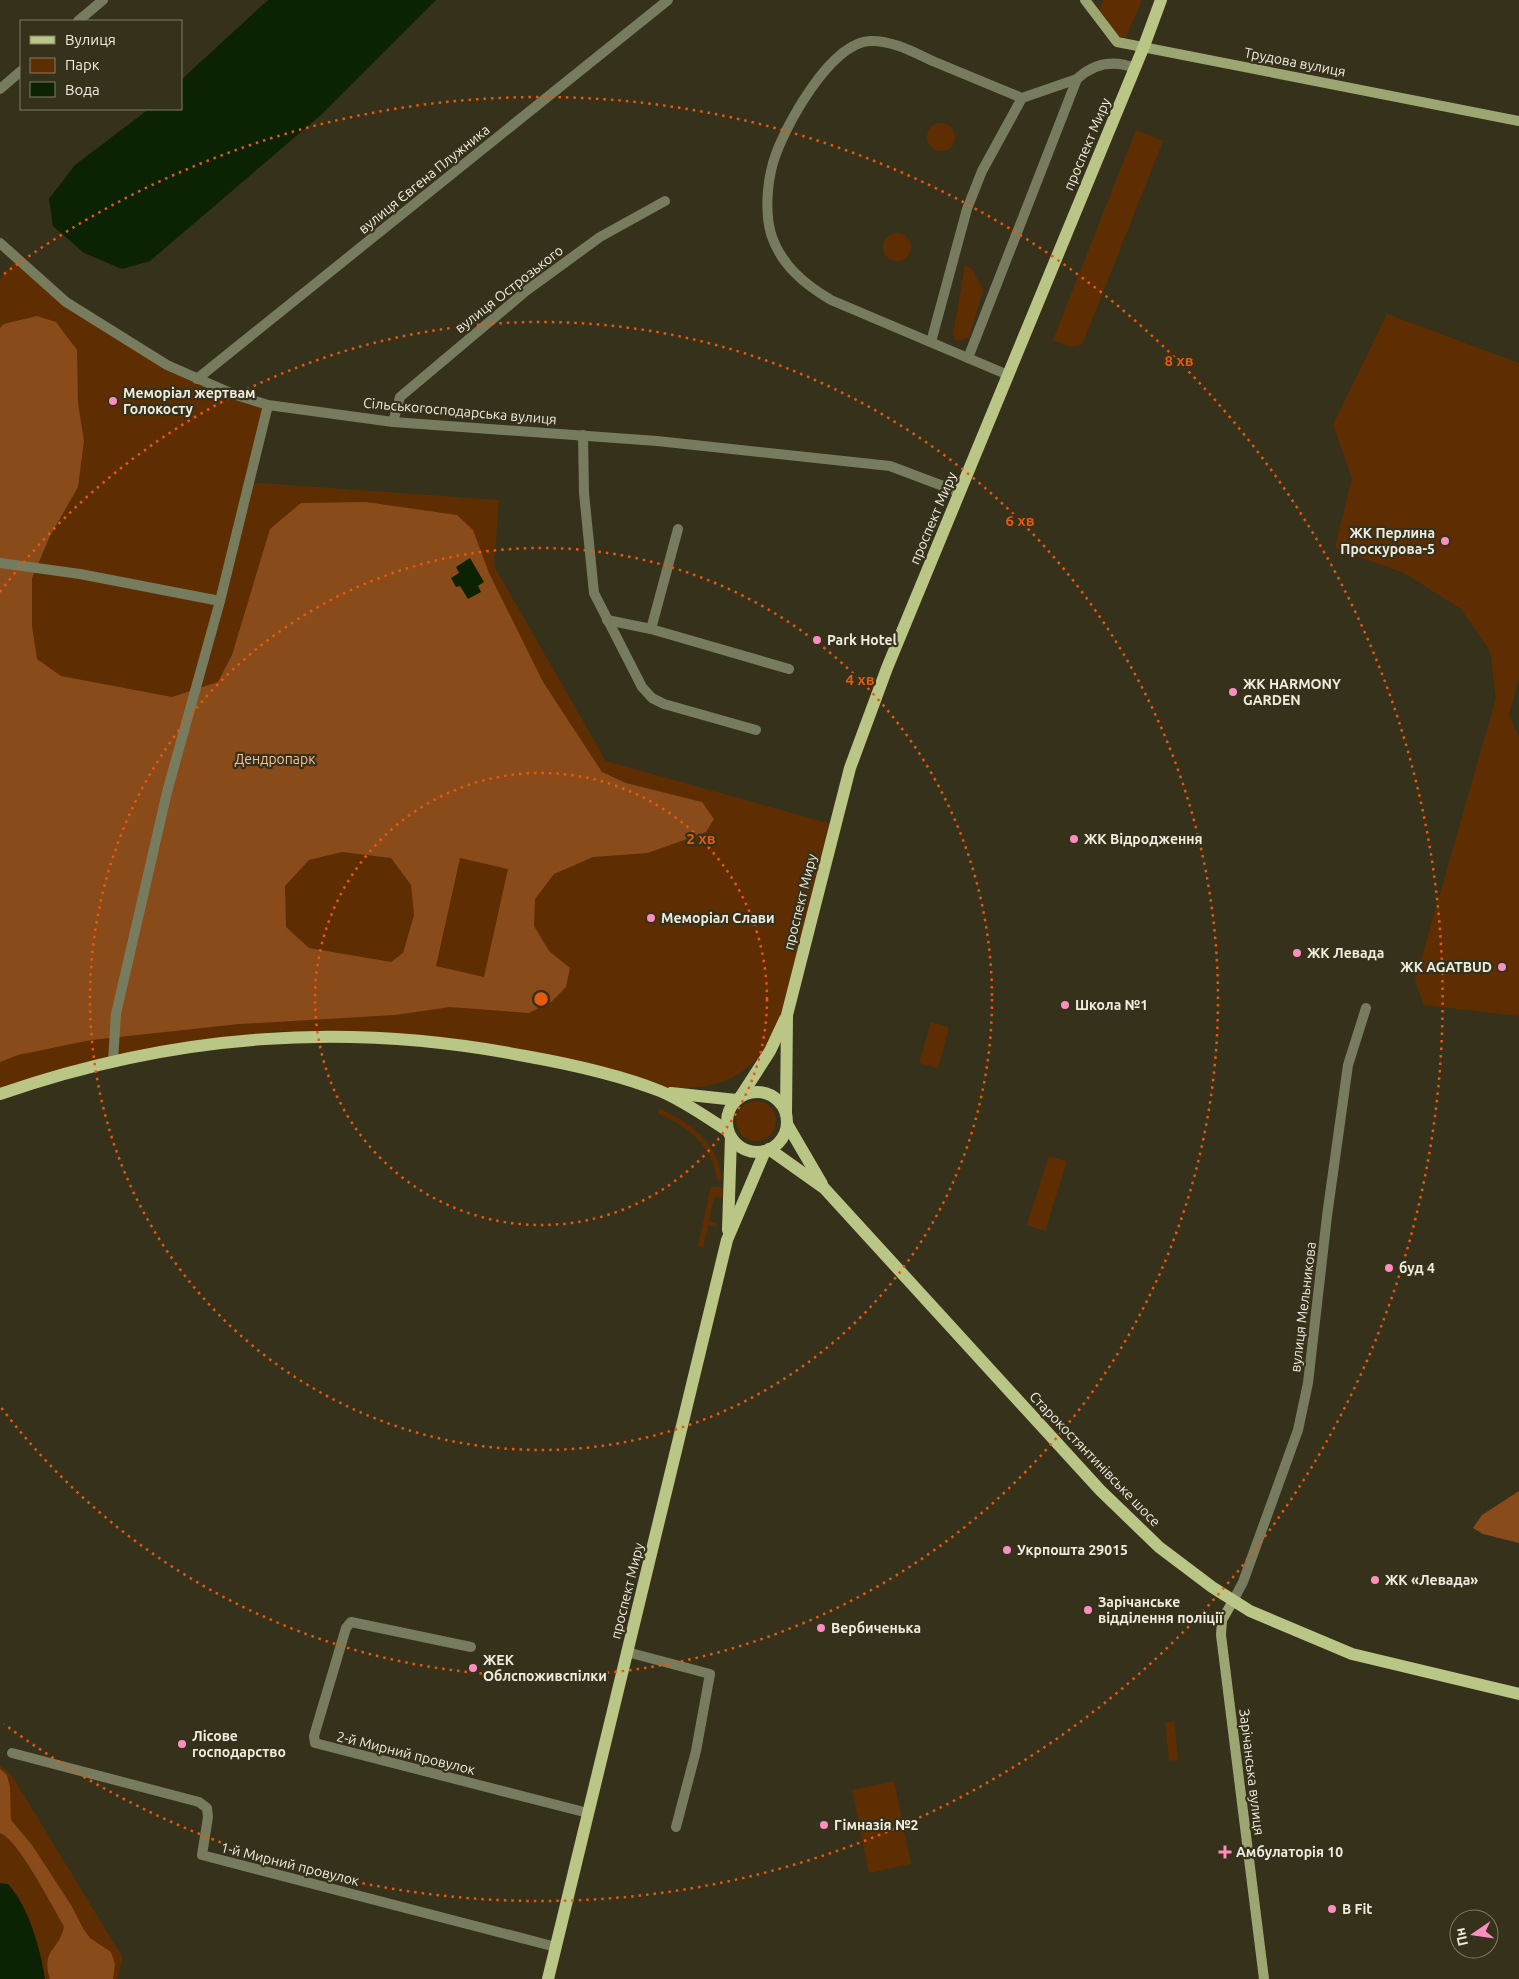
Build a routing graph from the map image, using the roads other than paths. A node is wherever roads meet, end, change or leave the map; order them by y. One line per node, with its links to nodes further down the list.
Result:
1 (103, 0): 5 (street)
2 (668, 0): 18 (street, вулиця Євгена Плужника)
3 (1085, 0): 6 (street, Трудова вулиця)
4 (1161, 0): 6 (main road, проспект Миру)
5 (79, 20)
6 (1144, 46): 7 (main road, проспект Миру); 12 (street, Трудова вулиця)
7 (1135, 68): 9 (street); 17 (main road, проспект Миру)
8 (20, 71): 10 (street)
9 (1080, 76): 11 (street); 16 (street)
10 (0, 89)
11 (1022, 98): 15 (street); 15 (street)
12 (1519, 121)
13 (665, 201): 20 (street, вулиця Острозького)
14 (0, 243): 18 (street, Сільськогосподарська вулиця)
15 (931, 342): 16 (street)
16 (968, 358): 17 (street)
17 (1008, 375): 22 (main road, проспект Миру)
18 (197, 379): 19 (street, Сільськогосподарська вулиця)
19 (268, 404): 20 (street, Сільськогосподарська вулиця); 25 (street)
20 (392, 422): 21 (street, Сільськогосподарська вулиця)
21 (583, 435): 22 (street, Сільськогосподарська вулиця); 26 (street)
22 (960, 492): 31 (main road, проспект Миру)
23 (678, 529): 27 (street)
24 (0, 563): 25 (street)
25 (220, 601): 32 (street)
26 (607, 620): 27 (street); 29 (street)
27 (651, 629): 28 (street)
28 (789, 669)
29 (756, 730)
30 (1366, 1008): 41 (street, вулиця Мельникова)
31 (788, 1015): 35 (main road, проспект Миру); 36 (main road, проспект Миру)
32 (114, 1060): 33 (main road); 34 (main road)
33 (660, 1091): 35 (main road); 37 (main road)
34 (0, 1094)
35 (739, 1098): 36 (main road); 37 (main road)
36 (786, 1119): 38 (main road); 39 (main road)
37 (730, 1134): 38 (main road); 40 (main road, проспект Миру)
38 (767, 1150): 39 (main road); 40 (main road, проспект Миру)
39 (824, 1188): 41 (main road, Старокостянтинівське шосе)
40 (727, 1240): 43 (main road, проспект Миру)
41 (1233, 1601): 44 (main road, Старокостянтинівське шосе); 50 (street, Зарічанська вулиця)
42 (471, 1647): 46 (street, 2-й Мирний провулок)
43 (627, 1652): 46 (main road, проспект Миру); 47 (street)
44 (1519, 1694)
45 (12, 1753): 48 (street, 1-й Мирний провулок)
46 (588, 1813): 48 (main road, проспект Миру)
47 (676, 1827)
48 (556, 1947): 49 (main road, проспект Миру)
49 (548, 1979)
50 (1264, 1979)

